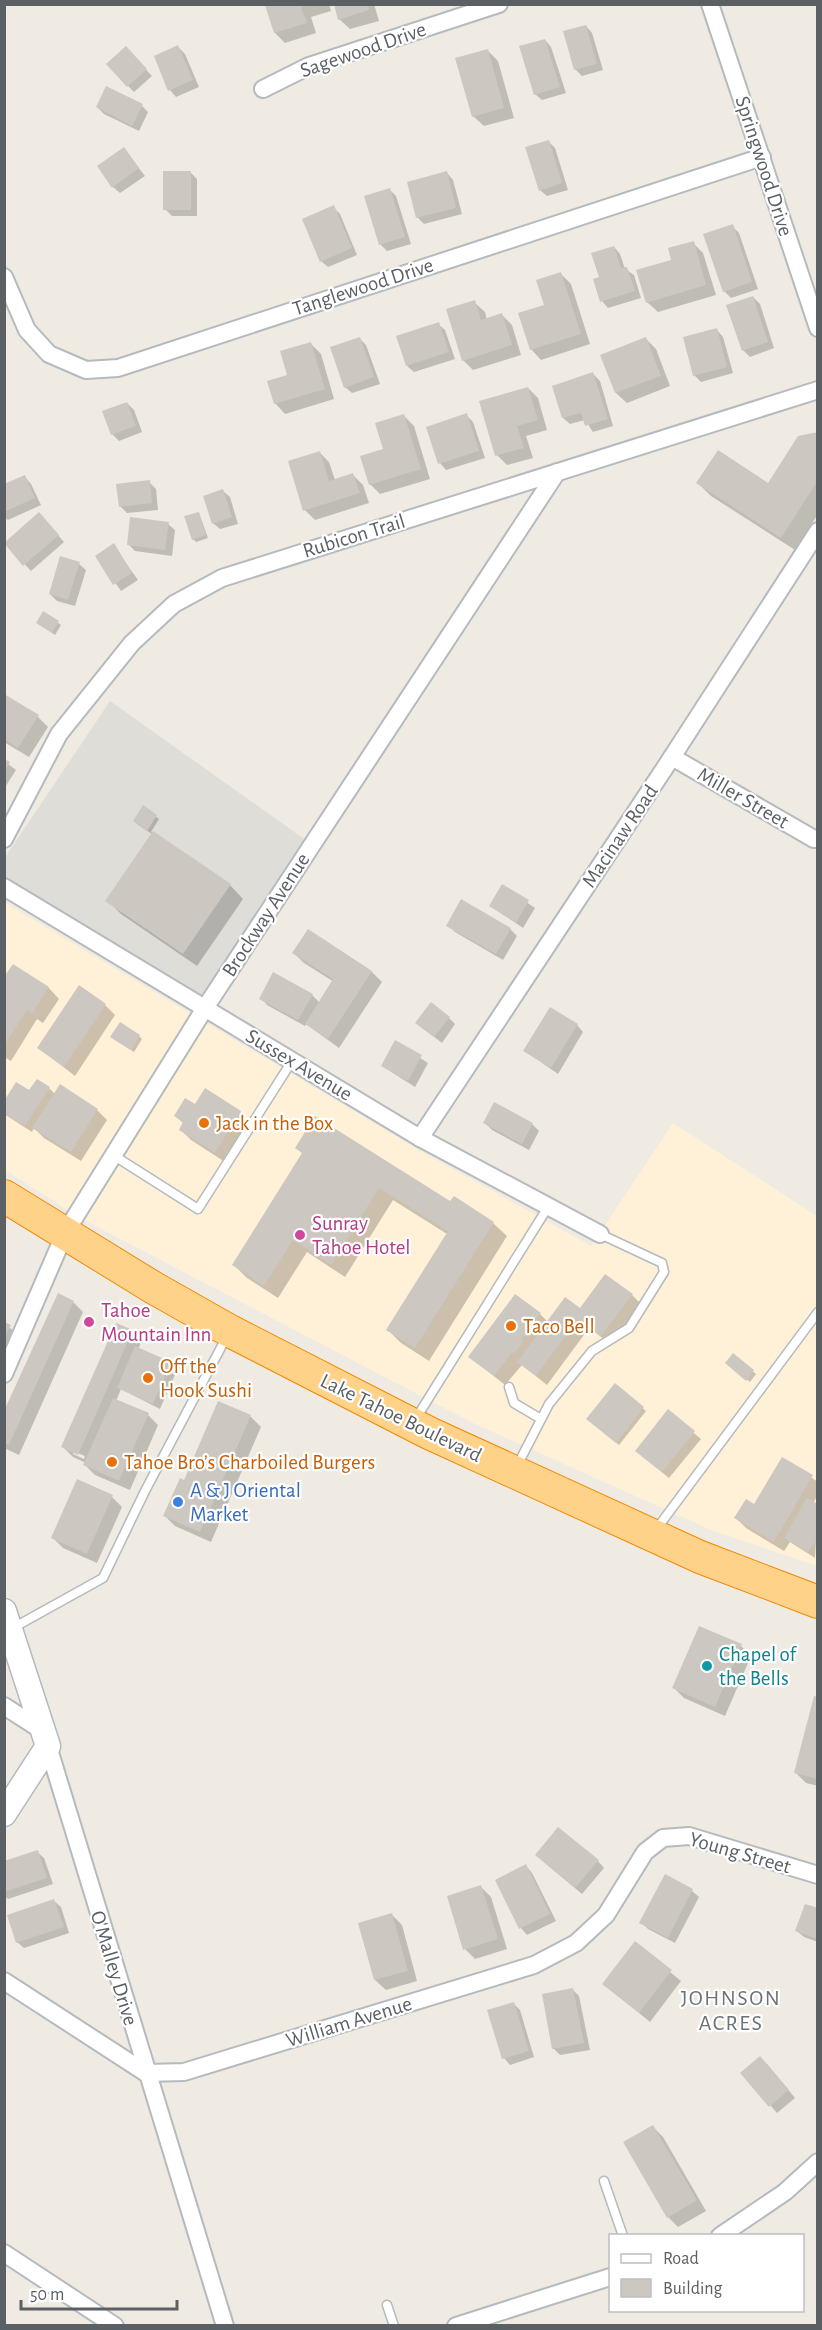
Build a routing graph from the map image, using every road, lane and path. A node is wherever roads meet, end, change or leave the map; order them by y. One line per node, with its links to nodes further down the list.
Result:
1 (499, 4): 3 (street, Sagewood Drive)
2 (710, 4): 4 (street, Springwood Drive)
3 (263, 89)
4 (762, 157): 5 (street, Tanglewood Drive); 6 (street, Springwood Drive)
5 (4, 277)
6 (818, 328)
7 (818, 390): 8 (street, Rubicon Trail)
8 (557, 472): 11 (street, Rubicon Trail); 14 (street, Brockway Avenue)
9 (816, 536): 10 (street, Macinaw Road)
10 (672, 757): 12 (street, Miller Street); 16 (street, Macinaw Road)
11 (4, 839)
12 (814, 839)
13 (4, 887): 14 (street, Sussex Avenue)
14 (205, 1008): 15 (street, Sussex Avenue); 17 (street, Brockway Avenue)
15 (292, 1061): 16 (street, Sussex Avenue); 17 (lane)
16 (420, 1138): 19 (street, Sussex Avenue)
17 (113, 1155): 20 (street, Brockway Avenue)
18 (4, 1196): 20 (highway, Lake Tahoe Boulevard)
19 (548, 1207): 21 (street, Sussex Avenue); 27 (lane)
20 (65, 1233): 23 (highway, Lake Tahoe Boulevard); 24 (street, Brockway Avenue)
21 (600, 1234): 26 (lane)
22 (818, 1312): 29 (lane)
23 (230, 1331): 27 (highway, Lake Tahoe Boulevard); 31 (lane)
24 (4, 1374)
25 (509, 1388): 26 (lane)
26 (541, 1419): 28 (lane)
27 (412, 1424): 28 (highway, Lake Tahoe Boulevard)
28 (513, 1474): 29 (highway, Lake Tahoe Boulevard)
29 (651, 1535): 30 (highway, Lake Tahoe Boulevard)
30 (818, 1602)
31 (8, 1620): 33 (street, O'Malley Drive)
32 (4, 1706): 33 (street)
33 (45, 1738): 34 (street); 38 (street, O'Malley Drive)
34 (4, 1814)
35 (663, 1838): 36 (street, Young Street); 38 (street, William Avenue)
36 (818, 1875)
37 (4, 1981): 38 (street)
38 (146, 2073): 47 (street, O'Malley Drive)
39 (818, 2162): 42 (street)
40 (604, 2181): 41 (lane)
41 (623, 2234)
42 (721, 2234)
43 (4, 2253): 46 (street)
44 (609, 2277): 49 (street)
45 (387, 2305): 48 (lane)
46 (115, 2325)
47 (225, 2325)
48 (394, 2325)
49 (456, 2325)

